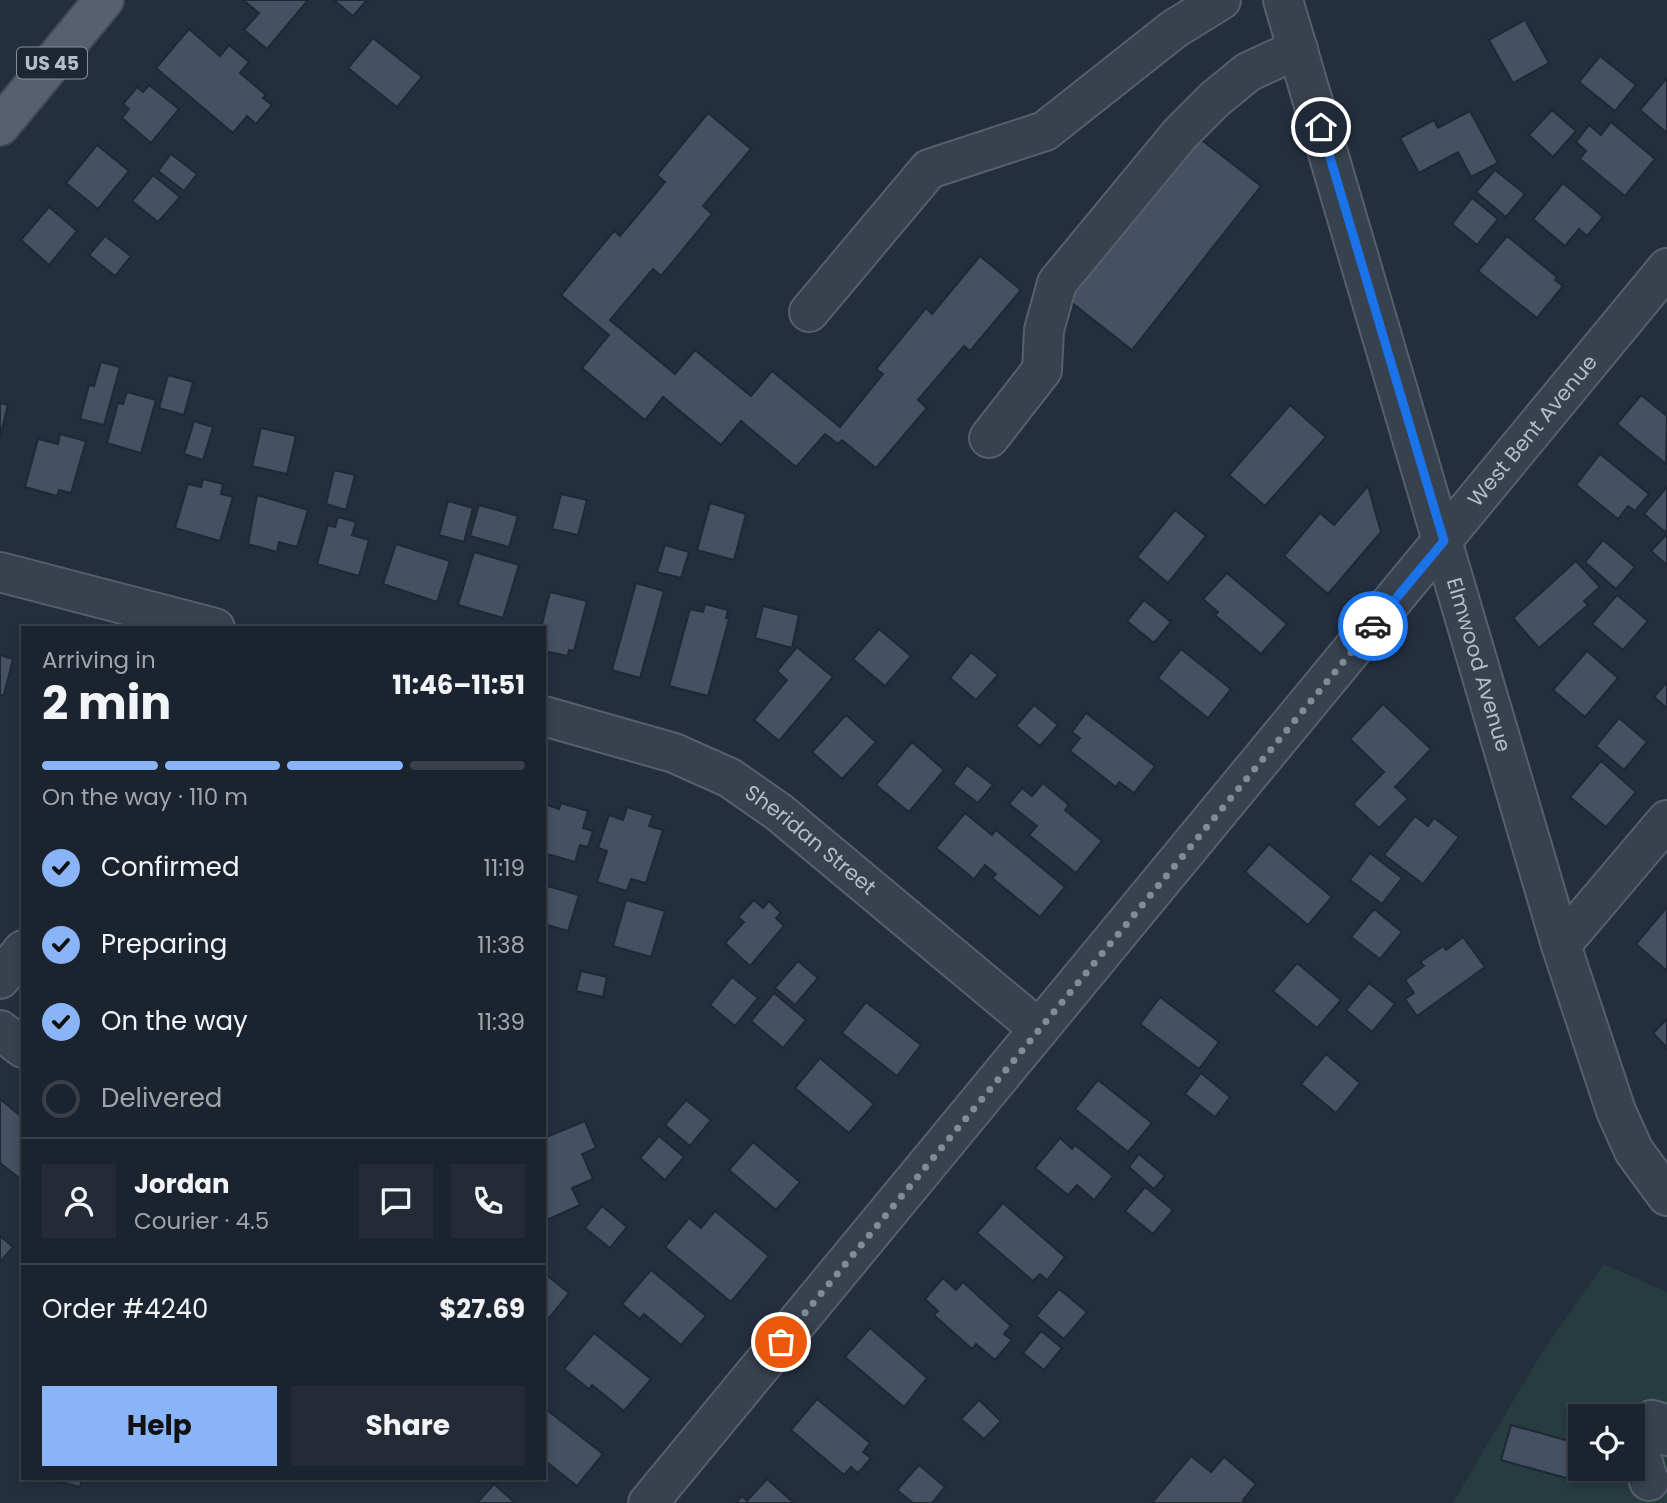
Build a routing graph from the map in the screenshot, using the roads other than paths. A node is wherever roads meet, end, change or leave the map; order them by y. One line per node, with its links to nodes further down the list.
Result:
1 (104, 0): 5 (main road, US 45)
2 (1221, 0): 7 (street)
3 (1283, 0): 4 (street, Elmwood Avenue)
4 (1298, 49): 8 (street); 9 (street, Elmwood Avenue)
5 (6, 107)
6 (1667, 268): 9 (street, West Bent Avenue)
7 (810, 312)
8 (989, 438)
9 (1444, 541): 15 (street, Elmwood Avenue); 18 (street, West Bent Avenue)
10 (0, 572): 11 (street)
11 (153, 620): 12 (street)
12 (200, 626)
13 (546, 717): 18 (street, Sheridan Street)
14 (1667, 820): 15 (street)
15 (1561, 945): 21 (street, Elmwood Avenue)
16 (21, 953): 17 (street)
17 (0, 979)
18 (1039, 1029): 24 (street, West Bent Avenue)
19 (0, 1030): 20 (street)
20 (21, 1046)
21 (1667, 1196)
22 (1667, 1436): 23 (street)
23 (1644, 1496)
24 (649, 1503)

